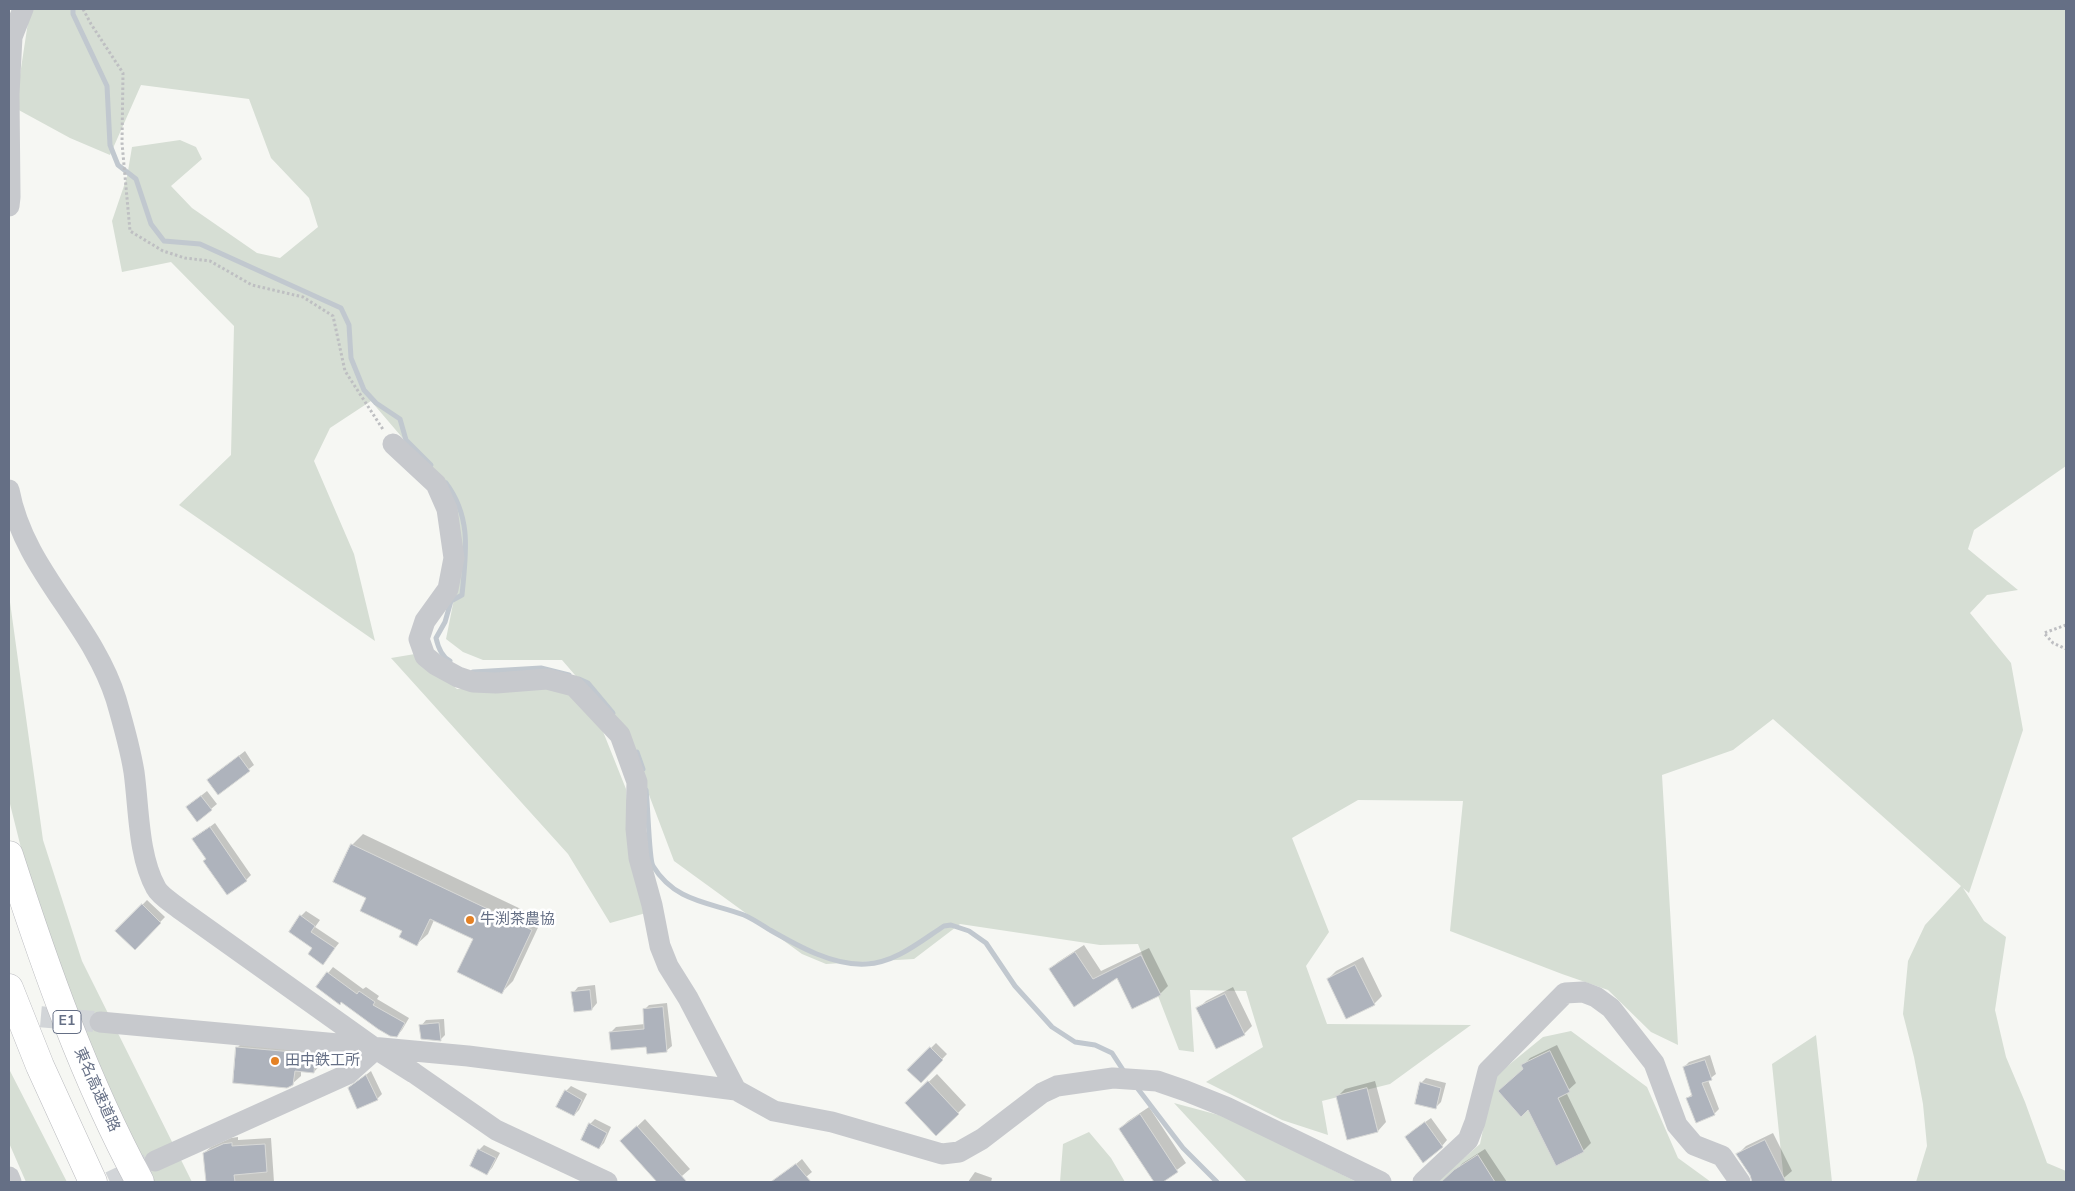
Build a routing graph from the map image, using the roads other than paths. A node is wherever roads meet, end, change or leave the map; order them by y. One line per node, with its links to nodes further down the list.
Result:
1 (23, 9): 2 (street)
2 (9, 206)
3 (393, 444): 9 (street)
4 (9, 490): 8 (street)
5 (9, 855): 10 (highway, 東名高速道路 / E1)
6 (9, 988): 13 (highway)
7 (100, 1022): 8 (street)
8 (376, 1049): 9 (street); 10 (street); 14 (street)
9 (736, 1090): 15 (street)
10 (147, 1171)
11 (9, 1176): 12 (street)
12 (11, 1182)
13 (93, 1182)
14 (607, 1182)
15 (1381, 1182)
16 (1423, 1182): 17 (street)
17 (1740, 1182)

